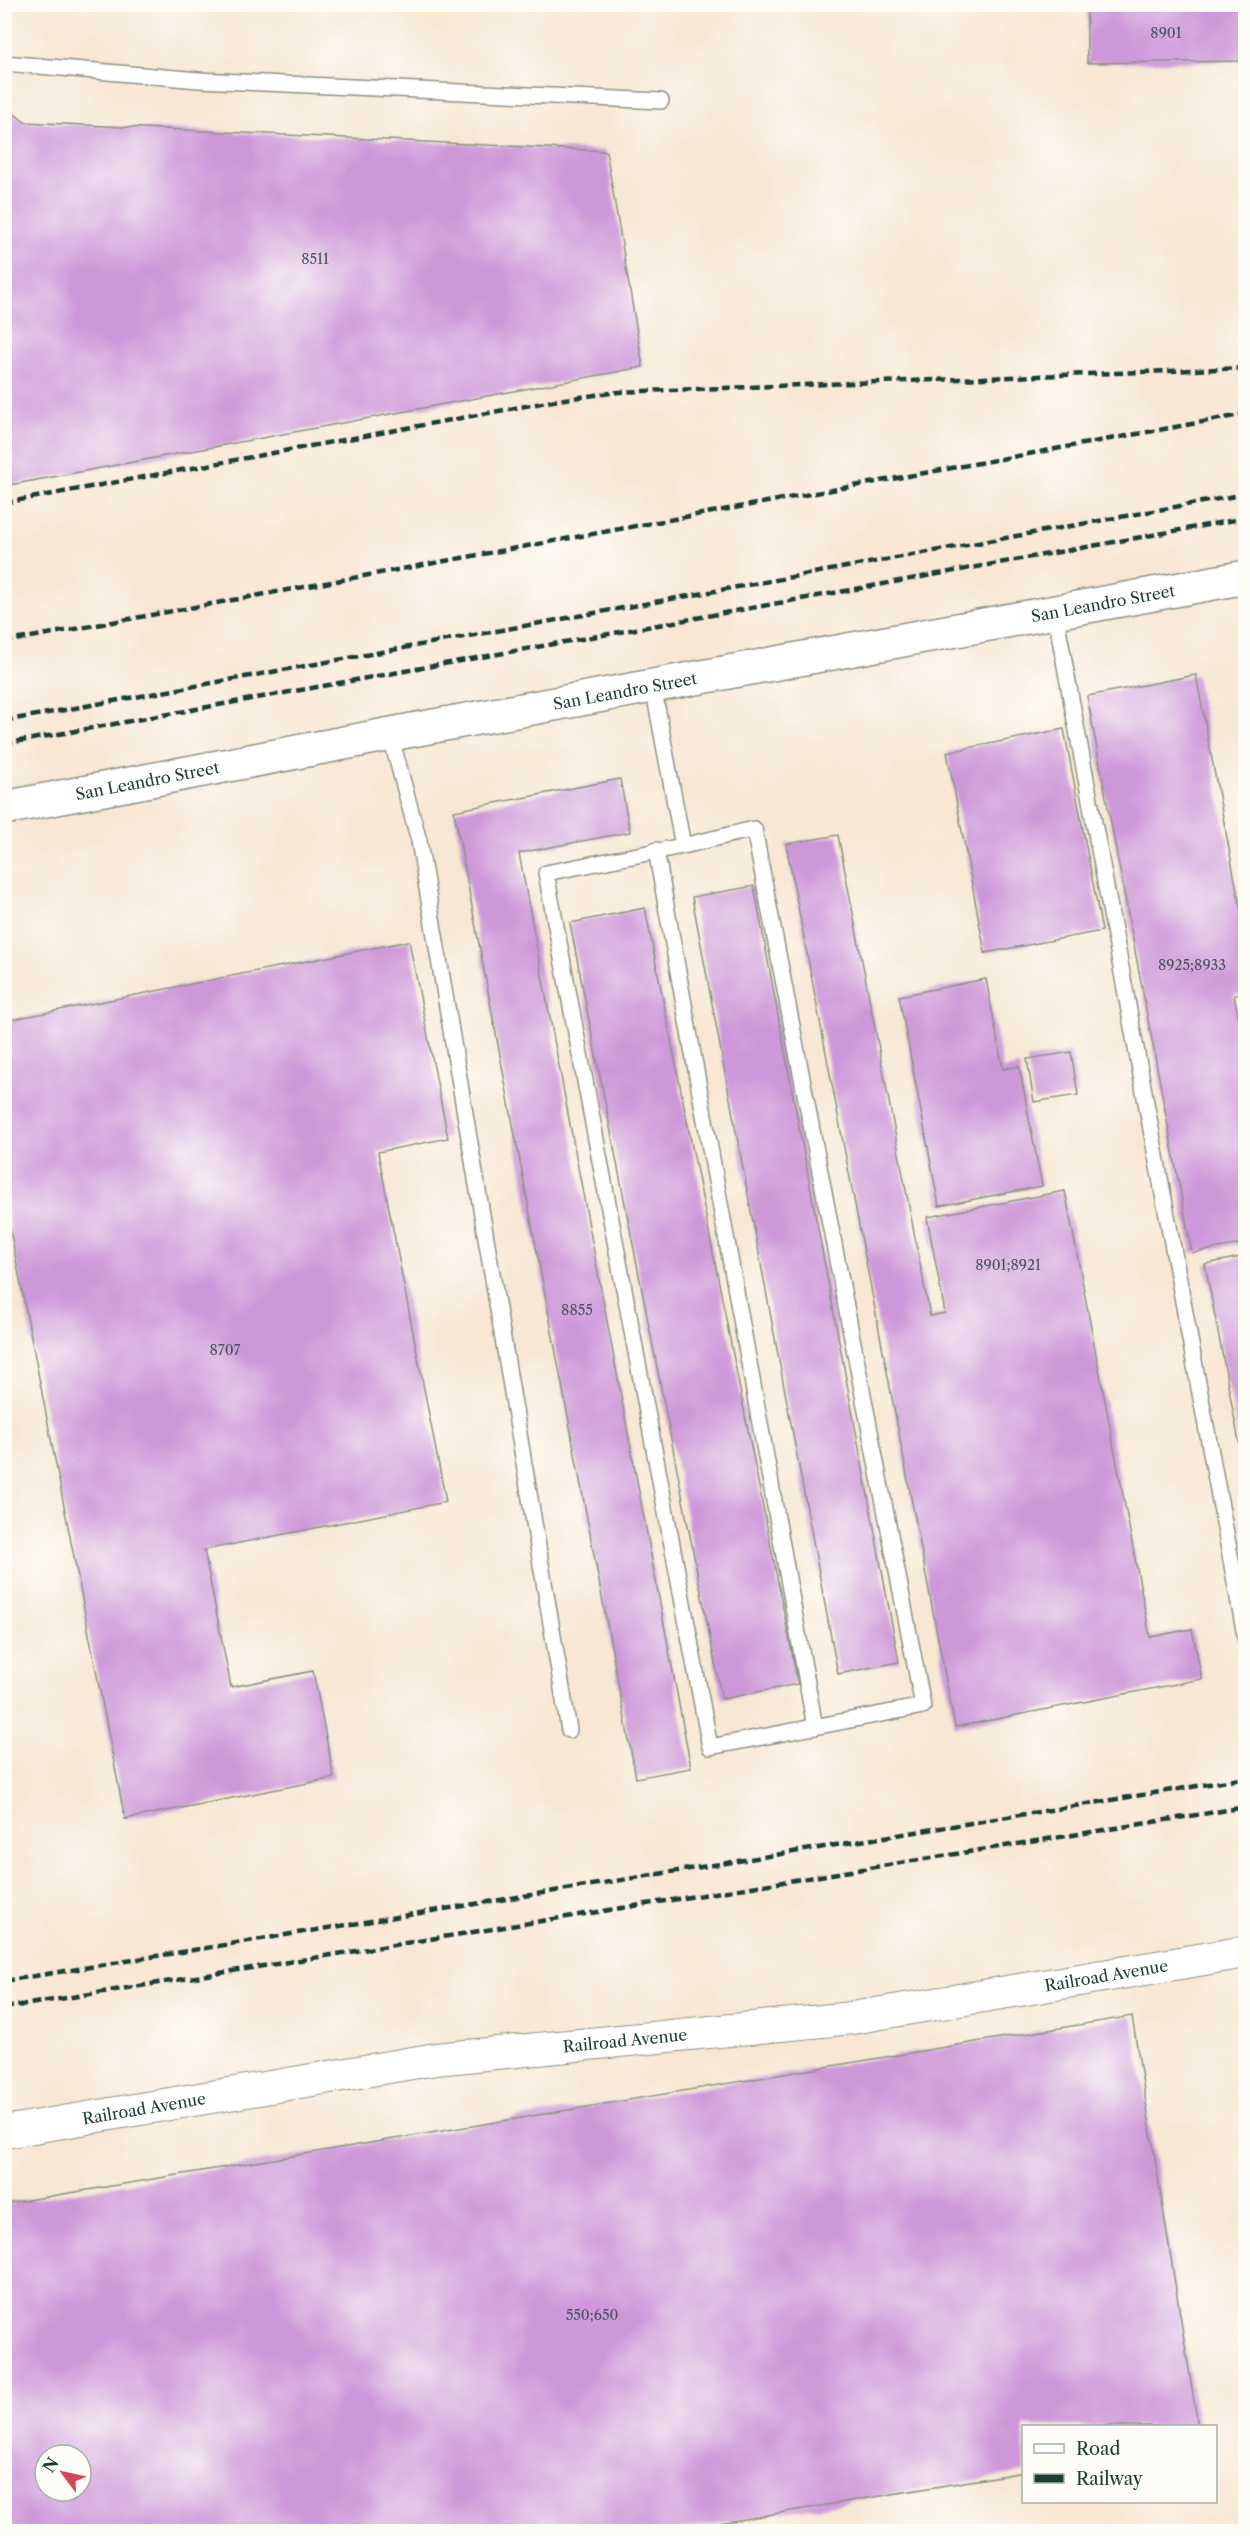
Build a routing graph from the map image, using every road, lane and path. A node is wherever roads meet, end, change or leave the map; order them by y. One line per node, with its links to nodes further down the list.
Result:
1 (4, 63): 2 (lane)
2 (661, 100)
3 (1245, 577): 4 (main road, San Leandro Street)
4 (1055, 612): 5 (main road, San Leandro Street); 10 (lane)
5 (653, 686): 6 (main road, San Leandro Street); 8 (lane)
6 (390, 734): 7 (main road, San Leandro Street); 12 (lane)
7 (4, 808)
8 (683, 846): 9 (lane); 11 (lane)
9 (656, 850): 11 (lane); 11 (lane)
10 (1245, 1641)
11 (815, 1727)
12 (569, 1730)
13 (1245, 1952): 14 (street, Railroad Avenue)
14 (4, 2132)

